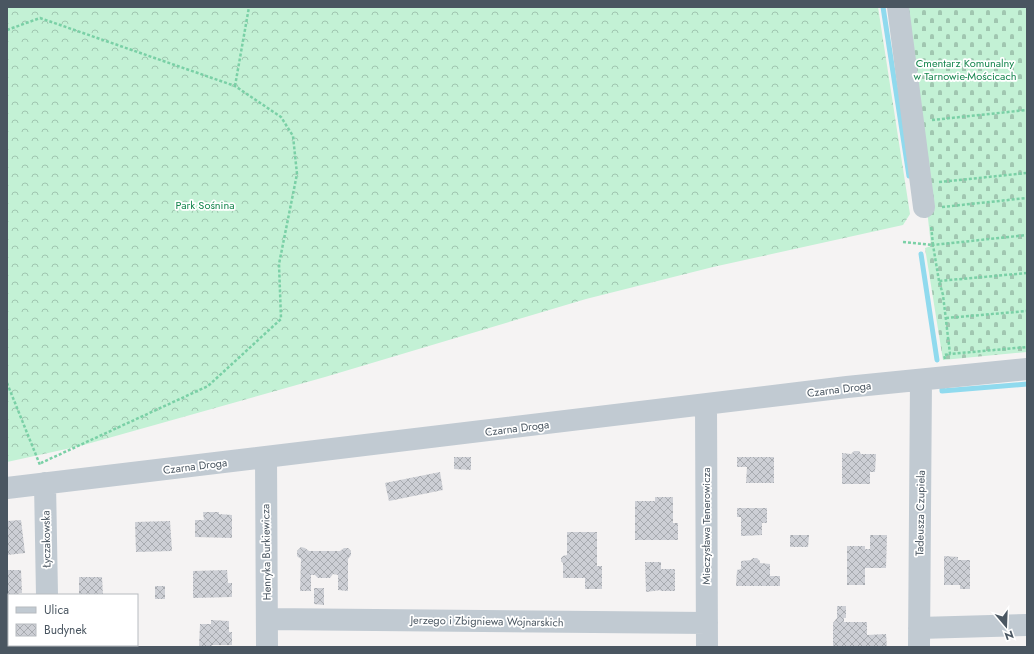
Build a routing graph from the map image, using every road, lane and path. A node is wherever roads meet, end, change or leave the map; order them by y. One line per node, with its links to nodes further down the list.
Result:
1 (249, 7): 4 (path)
2 (898, 7): 6 (street)
3 (7, 30): 4 (path)
4 (235, 86): 24 (path)
5 (1027, 110): 6 (path)
6 (912, 122): 8 (street)
7 (1027, 173): 8 (path)
8 (921, 184): 10 (street)
9 (1027, 198): 10 (path)
10 (931, 213): 13 (path)
11 (1027, 235): 13 (path)
12 (903, 242): 13 (path)
13 (933, 245): 15 (path)
14 (1027, 272): 15 (path)
15 (939, 281): 17 (path)
16 (1027, 311): 17 (path)
17 (946, 318): 18 (path)
18 (1027, 347)
19 (1027, 369): 20 (street, Czarna Droga)
20 (921, 380): 22 (street, Czarna Droga); 30 (street, Tadeusza Czupiela)
21 (7, 383): 24 (path)
22 (706, 405): 23 (street, Czarna Droga); 28 (street, Mieczysława Tenerowicza)
23 (266, 457): 24 (street, Czarna Droga); 27 (street, Henryka Burkiewicza)
24 (42, 473): 25 (street, Czarna Droga); 26 (street, Łyczakowska)
25 (7, 488)
26 (47, 594)
27 (267, 619): 28 (street, Jerzego i Zbigniewa Wojnarskich); 31 (street, Henryka Burkiewicza)
28 (706, 623): 32 (street, Mieczysława Tenerowicza)
29 (1027, 625): 30 (street)
30 (919, 638)
31 (267, 647)
32 (707, 647)

